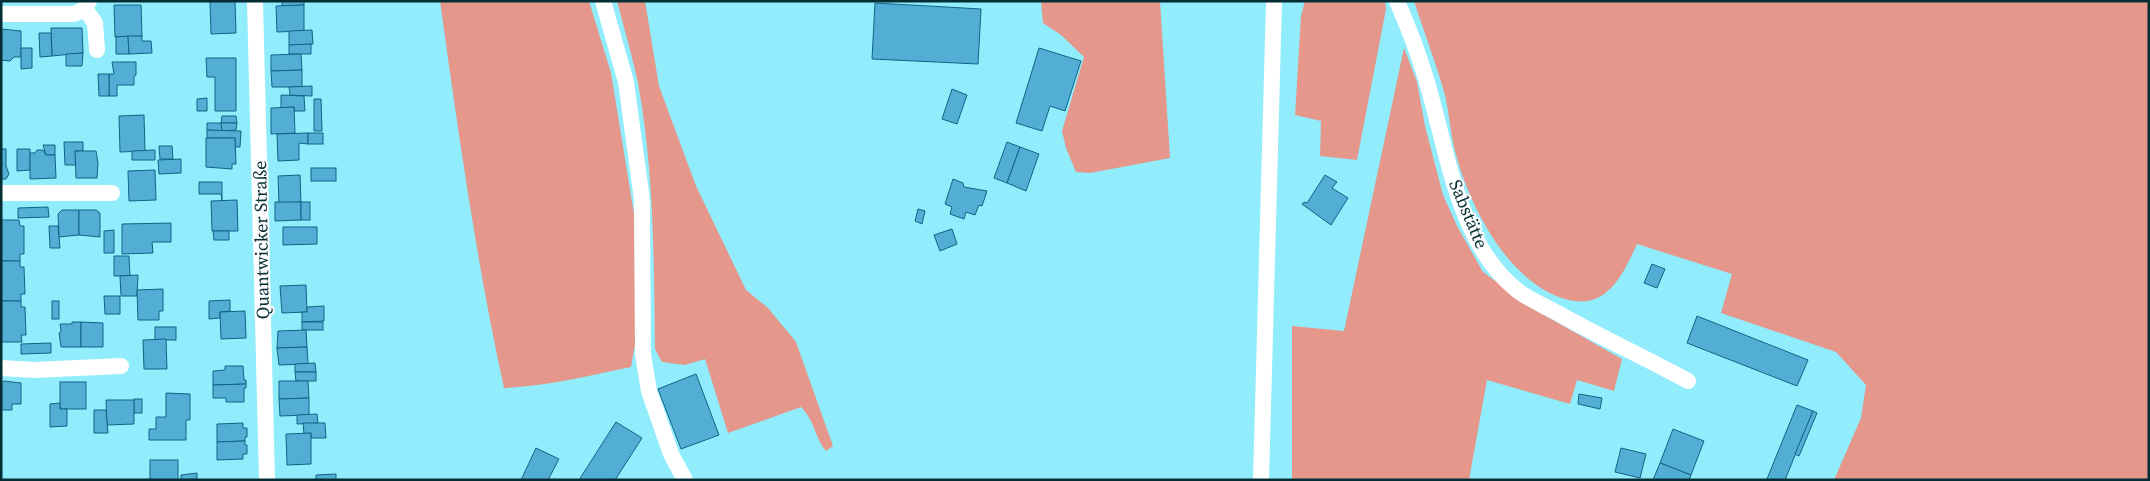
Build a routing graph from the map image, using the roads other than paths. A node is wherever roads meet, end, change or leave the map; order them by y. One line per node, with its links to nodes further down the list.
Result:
1 (255, 1): 13 (street, Quantwicker Straße)
2 (603, 1): 14 (street)
3 (1274, 1): 15 (street)
4 (1397, 1): 12 (street, Sabstätte)
5 (87, 5): 6 (street); 7 (street)
6 (1, 14)
7 (97, 50)
8 (112, 193): 9 (street)
9 (1, 194)
10 (120, 366): 11 (street)
11 (1, 368)
12 (1688, 381)
13 (267, 480)
14 (685, 480)
15 (1261, 480)

